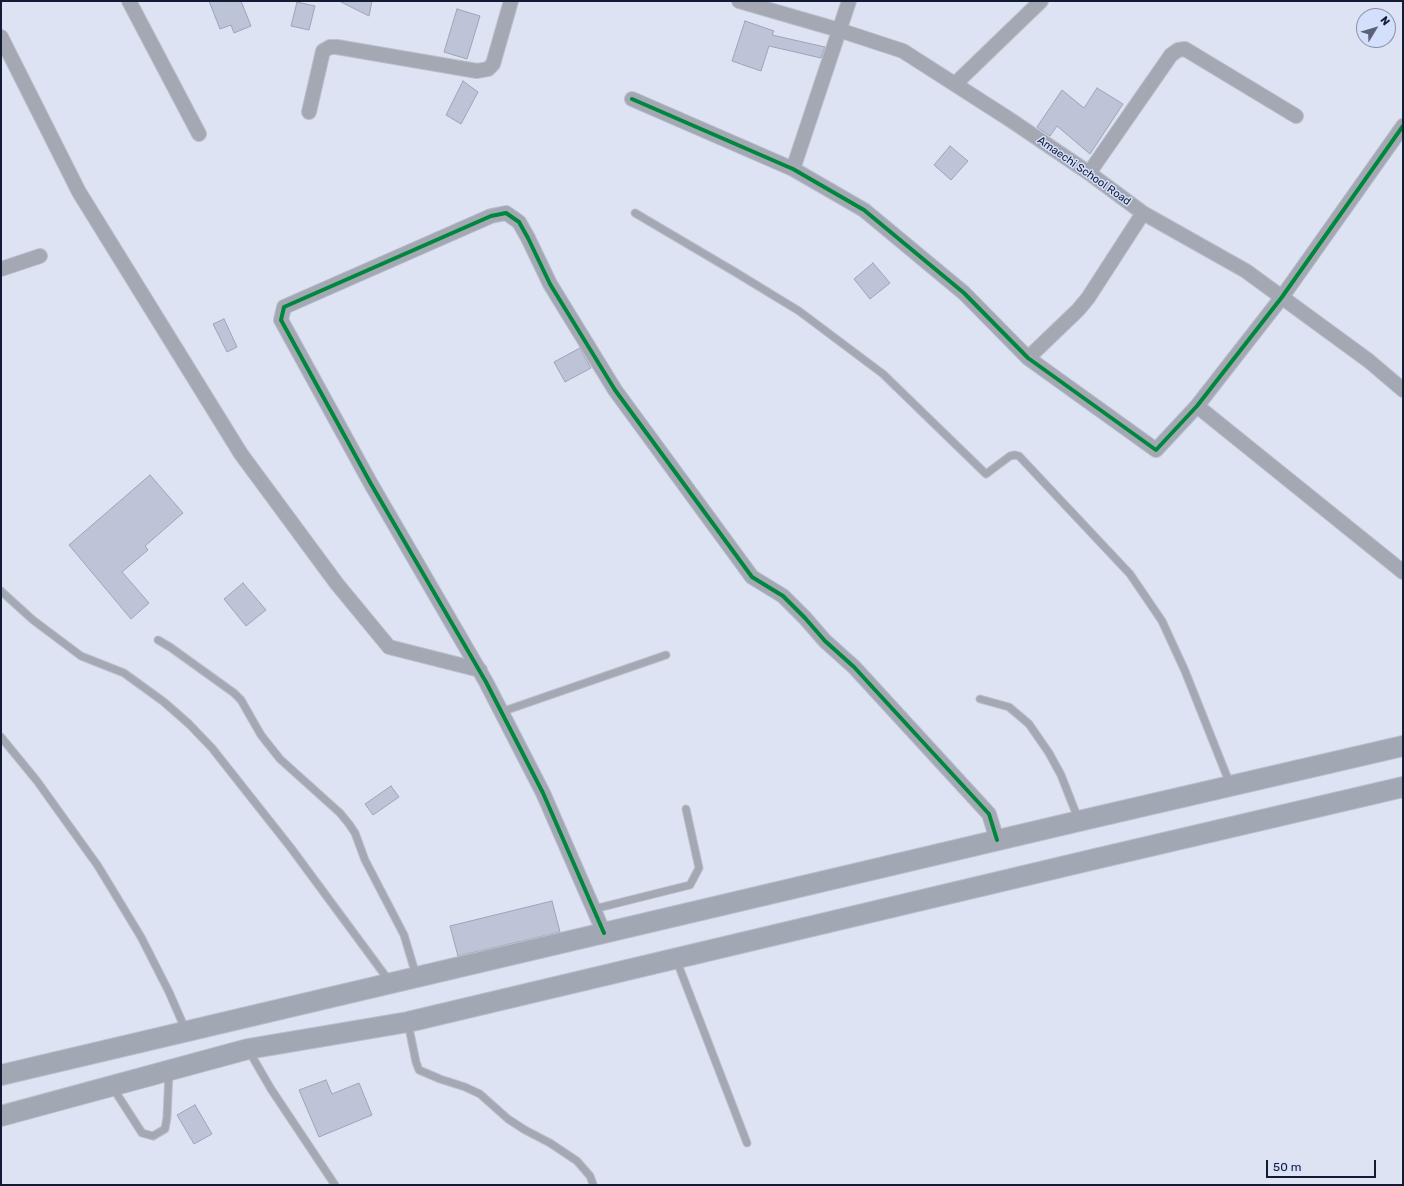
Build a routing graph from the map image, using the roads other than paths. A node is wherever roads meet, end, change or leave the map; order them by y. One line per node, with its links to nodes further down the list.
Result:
1 (130, 1): 13 (street)
2 (511, 1): 10 (street)
3 (739, 1): 6 (street, Amaechi School Road)
4 (849, 1): 6 (street)
5 (1041, 1): 8 (street)
6 (839, 30): 8 (street, Amaechi School Road); 14 (street)
7 (1, 37): 28 (street)
8 (955, 84): 15 (street, Amaechi School Road)
9 (632, 99): 14 (street)
10 (309, 112)
11 (1296, 116): 15 (street)
12 (1403, 126): 20 (street)
13 (199, 134)
14 (793, 169): 21 (street)
15 (1089, 173): 17 (street, Amaechi School Road)
16 (635, 213): 33 (lane)
17 (1143, 213): 20 (street, Amaechi School Road); 21 (street)
18 (40, 256): 19 (street)
19 (1, 269)
20 (1282, 297): 22 (street, Amaechi School Road); 23 (street)
21 (1028, 358): 23 (street)
22 (1403, 390)
23 (1197, 406): 24 (street)
24 (1403, 572)
25 (1, 591): 42 (lane)
26 (158, 640): 41 (lane)
27 (666, 655): 30 (lane)
28 (480, 670): 30 (street); 37 (street)
29 (980, 699): 36 (lane)
30 (501, 712): 38 (street)
31 (1, 737): 44 (lane)
32 (1403, 746): 33 (main road)
33 (1231, 786): 36 (main road)
34 (1403, 787): 40 (main road)
35 (686, 809): 38 (lane)
36 (1079, 821): 37 (main road)
37 (997, 840): 39 (main road)
38 (594, 909): 39 (street)
39 (604, 934): 41 (main road)
40 (676, 959): 43 (main road); 50 (lane)
41 (417, 978): 42 (main road)
42 (391, 984): 44 (main road)
43 (408, 1022): 45 (main road); 51 (lane)
44 (186, 1031): 47 (main road)
45 (248, 1049): 46 (main road); 52 (lane)
46 (169, 1070): 48 (main road); 48 (lane)
47 (1, 1075)
48 (112, 1086): 49 (main road)
49 (1, 1116)
50 (747, 1143)
51 (593, 1184)
52 (335, 1185)

